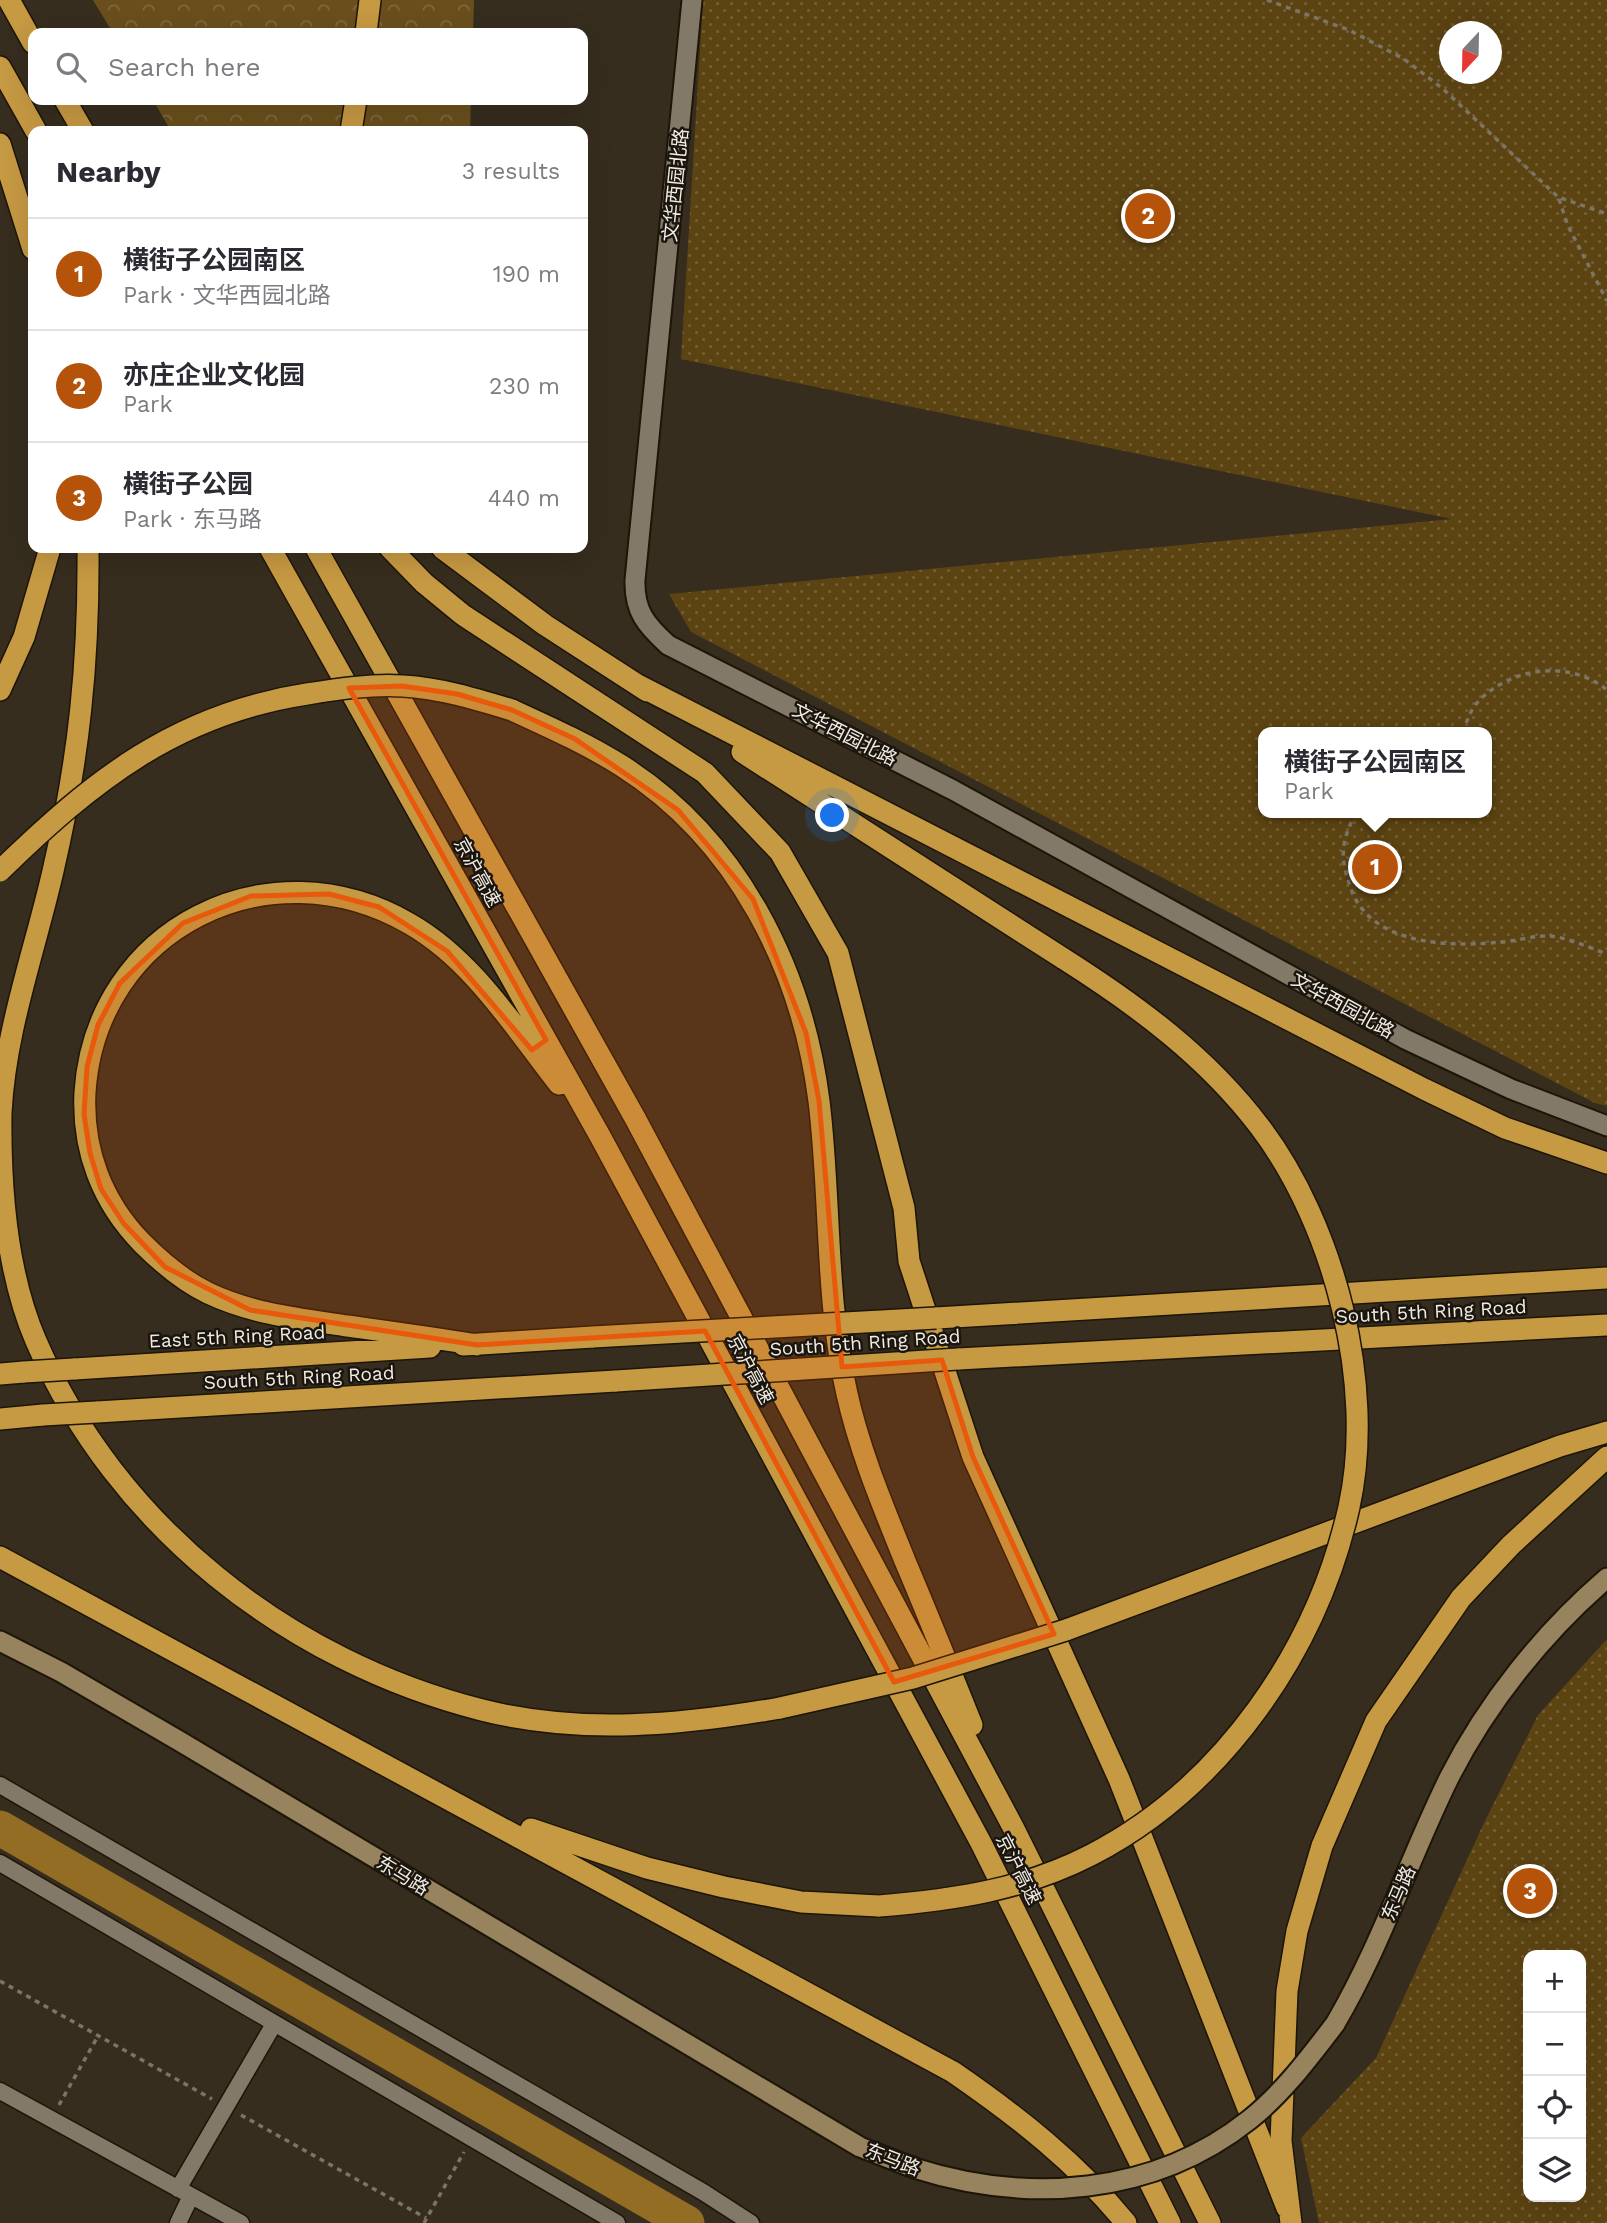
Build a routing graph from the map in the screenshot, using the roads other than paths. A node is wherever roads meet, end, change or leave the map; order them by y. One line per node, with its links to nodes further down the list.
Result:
1 (9, 0): 5 (highway)
2 (370, 0): 4 (highway)
3 (692, 0): 25 (street, 文华西园北路)
4 (367, 28)
5 (28, 34)
6 (0, 66): 10 (highway)
7 (68, 105): 11 (highway)
8 (68, 105): 12 (highway)
9 (355, 105): 13 (highway)
10 (33, 126)
11 (80, 126)
12 (84, 126)
13 (352, 126)
14 (0, 144): 15 (highway)
15 (28, 233)
16 (49, 553): 23 (highway)
17 (88, 553): 33 (highway, bridge)
18 (273, 553): 26 (highway, 京沪高速)
19 (319, 553): 40 (highway, 京沪高速)
20 (395, 553): 45 (highway)
21 (449, 553): 22 (highway)
22 (636, 684): 27 (highway); 39 (highway, bridge)
23 (0, 690)
24 (0, 871): 40 (highway, bridge)
25 (1607, 1126)
26 (600, 1136): 30 (highway); 51 (highway, 京沪高速)
27 (1607, 1163)
28 (1607, 1278): 30 (highway, South 5th Ring Road, bridge)
29 (1607, 1325): 32 (highway, South 5th Ring Road, bridge)
30 (477, 1345): 31 (highway, East 5th Ring Road, bridge)
31 (0, 1374)
32 (0, 1419)
33 (1607, 1432)
34 (1607, 1457): 45 (highway)
35 (0, 1557): 39 (highway)
36 (1607, 1578): 37 (main road, 东马路, bridge)
37 (0, 1642)
38 (0, 1786): 49 (street)
39 (435, 1791): 50 (highway)
40 (1013, 1827): 52 (highway, 京沪高速)
41 (0, 1863): 42 (street)
42 (274, 2024): 44 (street); 48 (street)
43 (0, 2091): 44 (street)
44 (185, 2192): 46 (street); 47 (street)
45 (1289, 2215)
46 (178, 2223)
47 (241, 2223)
48 (617, 2223)
49 (751, 2223)
50 (1126, 2223)
51 (1170, 2223)
52 (1210, 2223)

